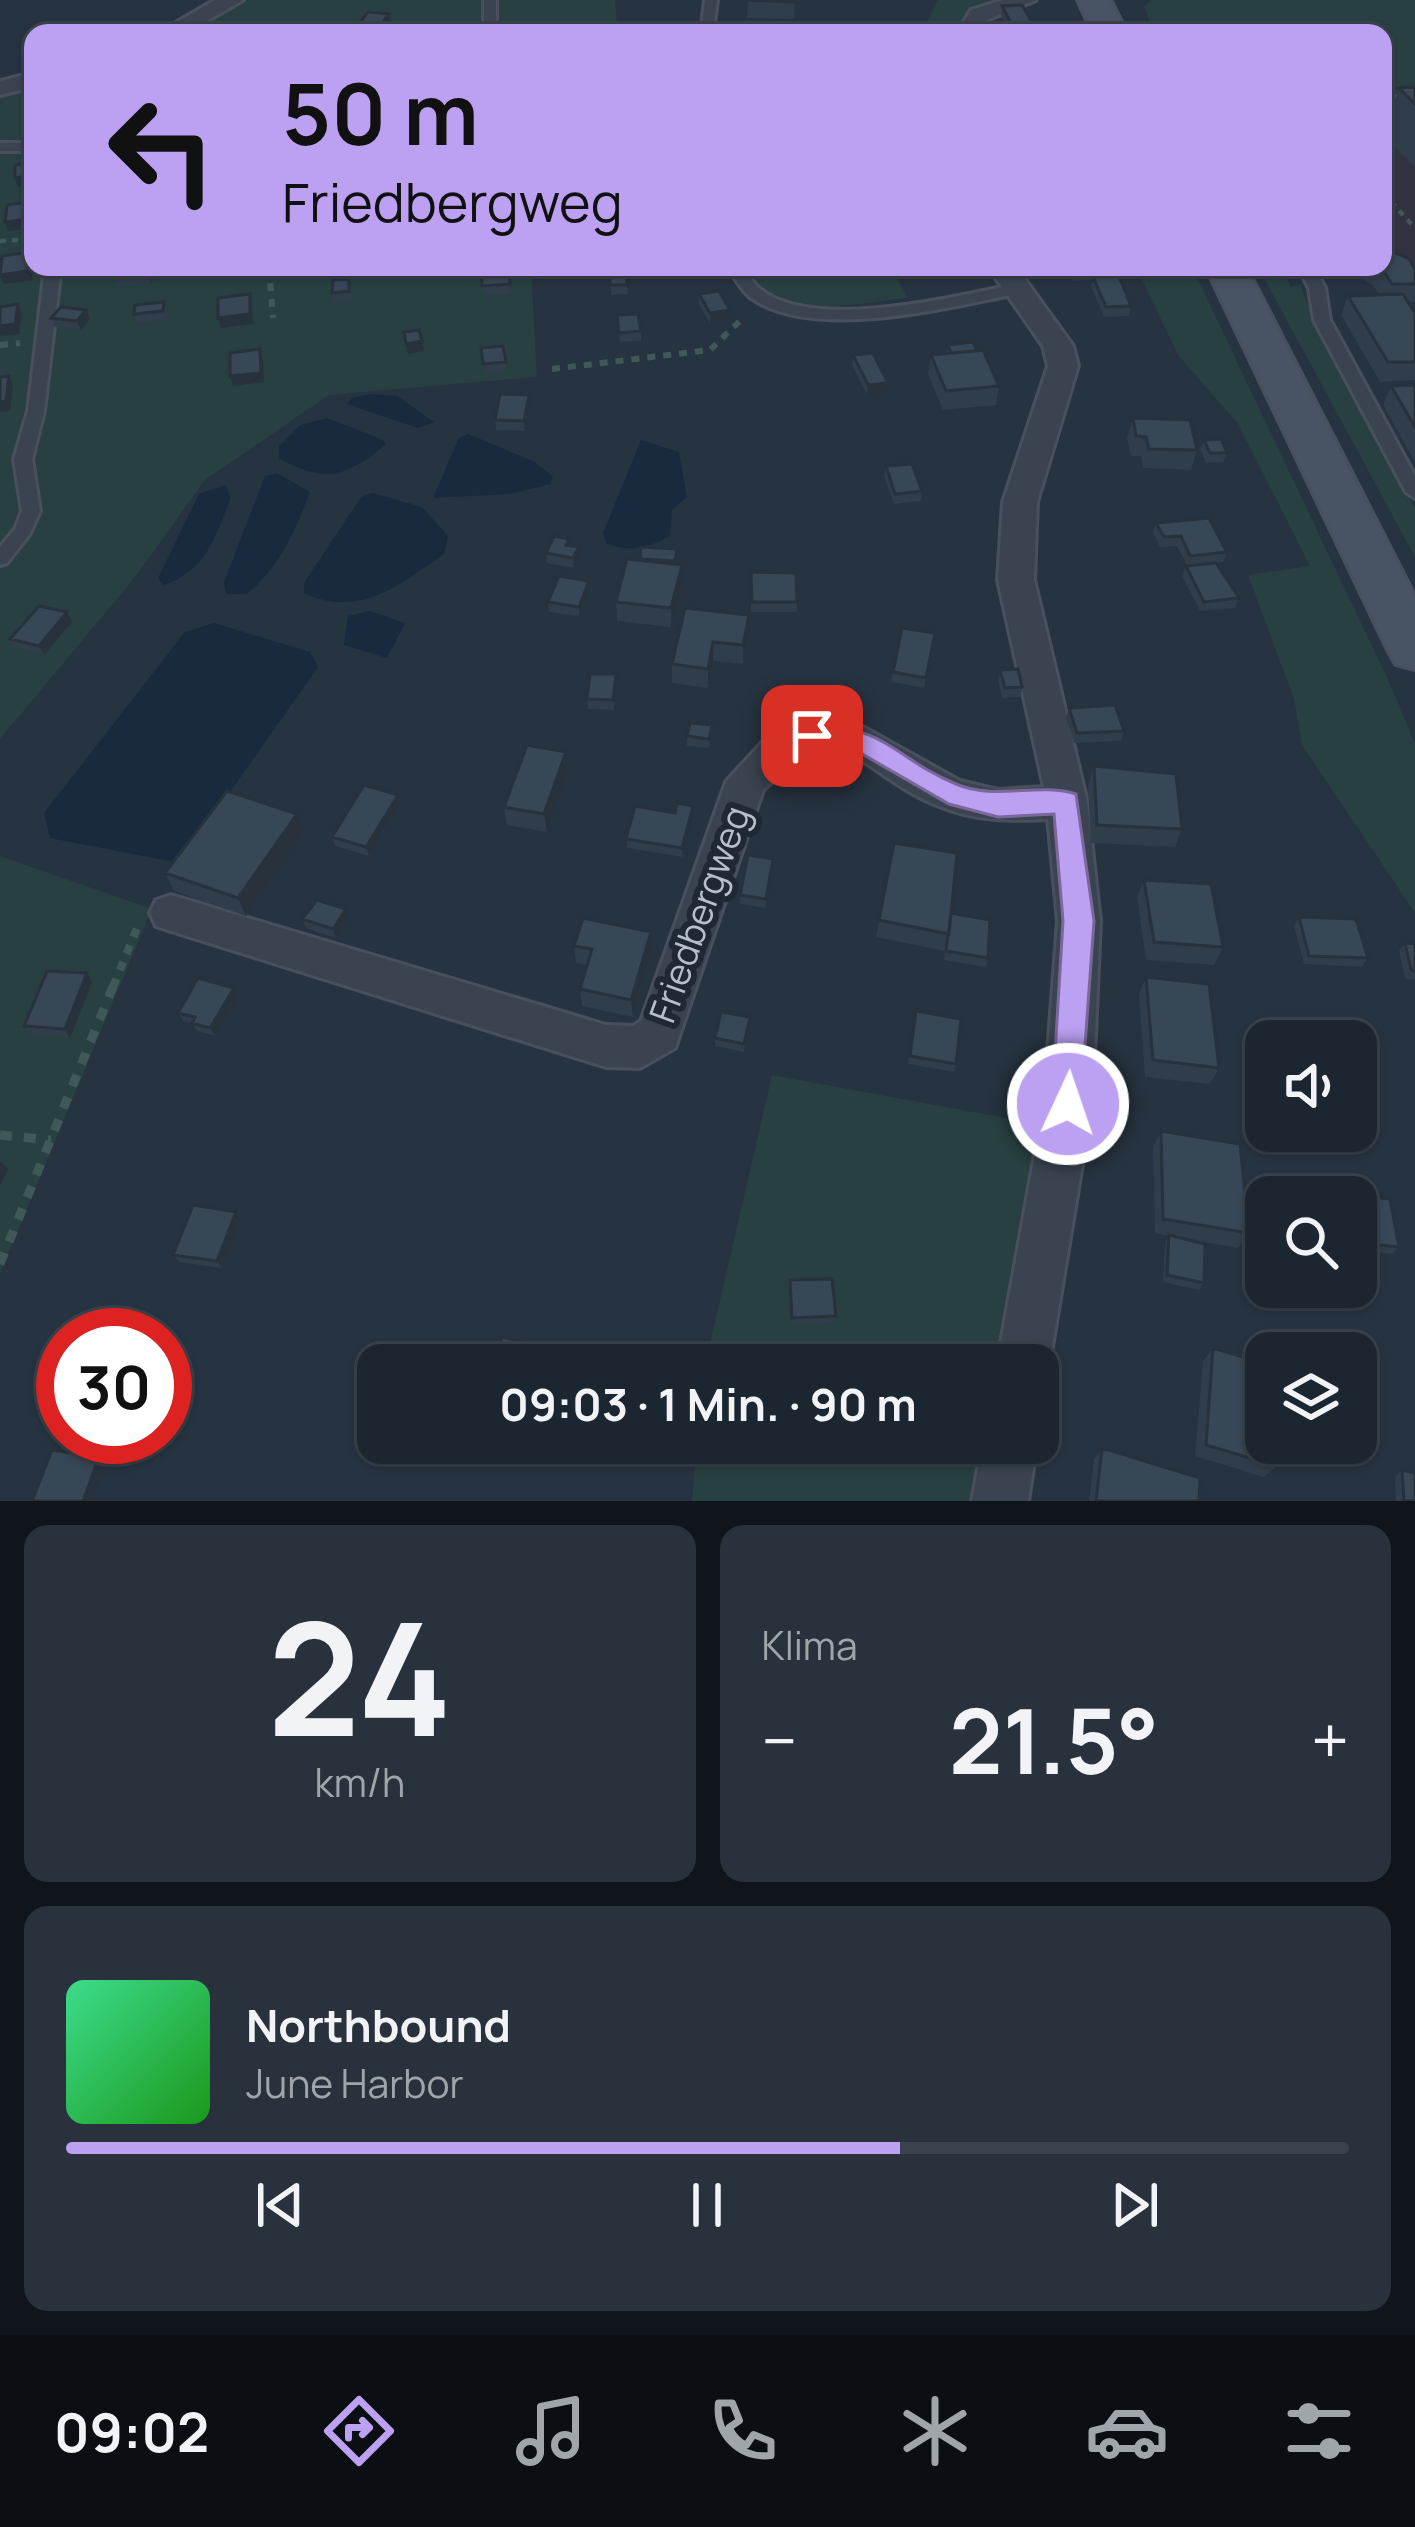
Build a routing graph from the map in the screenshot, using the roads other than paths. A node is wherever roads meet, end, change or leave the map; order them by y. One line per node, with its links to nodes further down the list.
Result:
1 (232, 0): 3 (street)
2 (1024, 0): 4 (street)
3 (186, 24)
4 (974, 24)
5 (52, 276): 11 (lane)
6 (741, 276): 9 (lane)
7 (1230, 276): 12 (main road)
8 (1311, 276): 10 (lane)
9 (1009, 278): 13 (street)
10 (1415, 492)
11 (0, 559)
12 (1415, 650)
13 (1066, 802): 14 (street, Friedbergweg); 15 (street)
14 (171, 913)
15 (1028, 1344)
16 (1006, 1464): 17 (street)
17 (1000, 1501)

